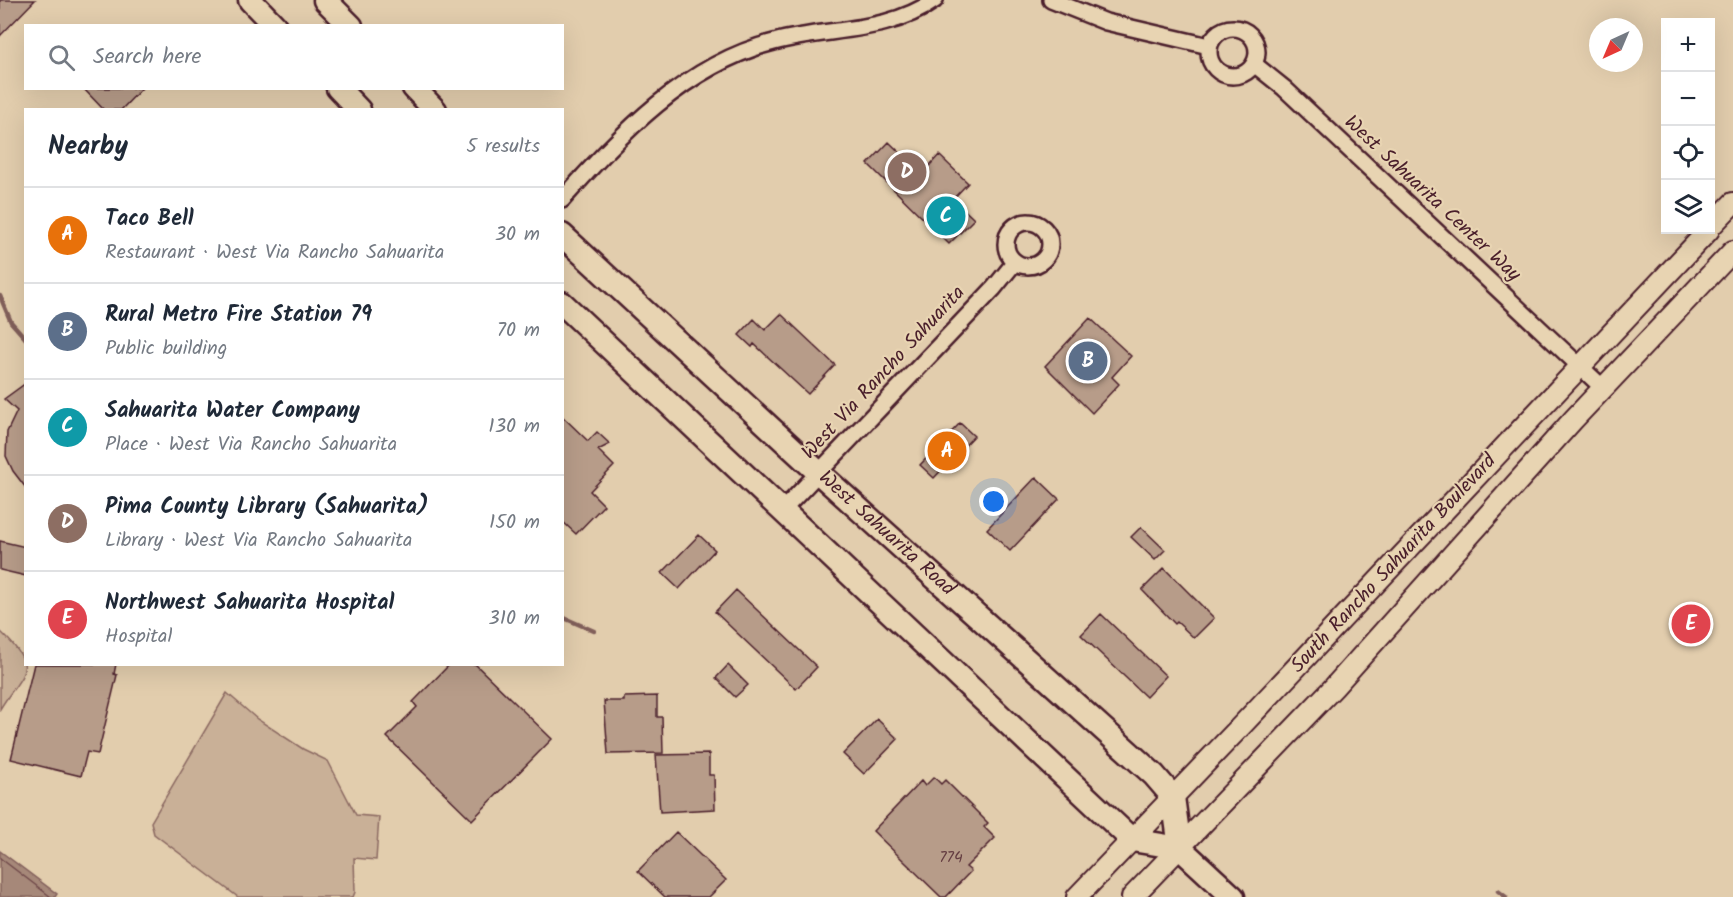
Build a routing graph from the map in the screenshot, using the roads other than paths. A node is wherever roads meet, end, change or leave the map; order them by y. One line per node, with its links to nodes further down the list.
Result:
1 (250, 0): 5 (main road)
2 (325, 0): 6 (main road)
3 (935, 0): 13 (street)
4 (1051, 0): 7 (street)
5 (273, 24)
6 (349, 24)
7 (1209, 46): 8 (street); 8 (street)
8 (1254, 64): 21 (street, West Sahuarita Center Way)
9 (340, 90): 11 (main road)
10 (416, 90): 12 (main road)
11 (357, 108)
12 (433, 108)
13 (564, 198)
14 (1733, 204): 15 (street, South Rancho Sahuarita Boulevard)
15 (1715, 222)
16 (1703, 234): 21 (street, South Rancho Sahuarita Boulevard)
17 (564, 237): 23 (main road, West Sahuarita Road)
18 (1733, 251): 22 (street, South Rancho Sahuarita Boulevard)
19 (1015, 262): 23 (street, West Via Rancho Sahuarita)
20 (564, 305): 24 (main road)
21 (1580, 367): 22 (street, West Sahuarita Center Way); 25 (street, South Rancho Sahuarita Boulevard)
22 (1603, 388): 27 (street, South Rancho Sahuarita Boulevard)
23 (819, 473): 24 (street, West Via Rancho Sahuarita); 25 (main road, West Sahuarita Road)
24 (782, 511): 26 (main road)
25 (1173, 797): 26 (street, South Rancho Sahuarita Boulevard); 27 (main road)
26 (1132, 840): 27 (main road); 28 (street, South Rancho Sahuarita Boulevard)
27 (1180, 848): 29 (street, South Rancho Sahuarita Boulevard); 30 (main road)
28 (1077, 897)
29 (1132, 897)
30 (1233, 897)

